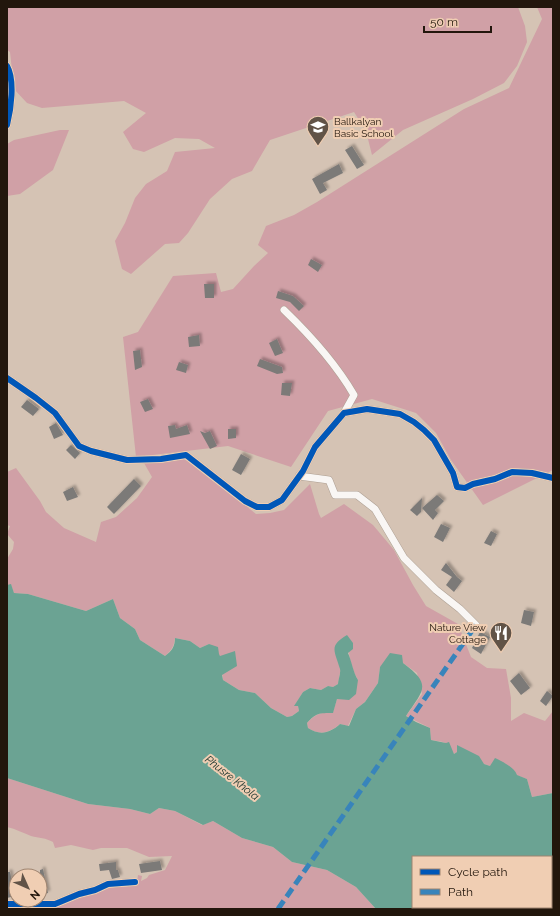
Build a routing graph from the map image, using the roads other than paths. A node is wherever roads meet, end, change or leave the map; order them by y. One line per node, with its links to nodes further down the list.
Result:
1 (7, 66): 2 (street)
2 (7, 125)
3 (284, 310): 5 (street)
4 (7, 378): 6 (street)
5 (344, 412): 6 (street); 7 (street)
6 (299, 476): 8 (street)
7 (553, 478)
8 (476, 625)
9 (135, 882): 10 (street)
10 (7, 904)

